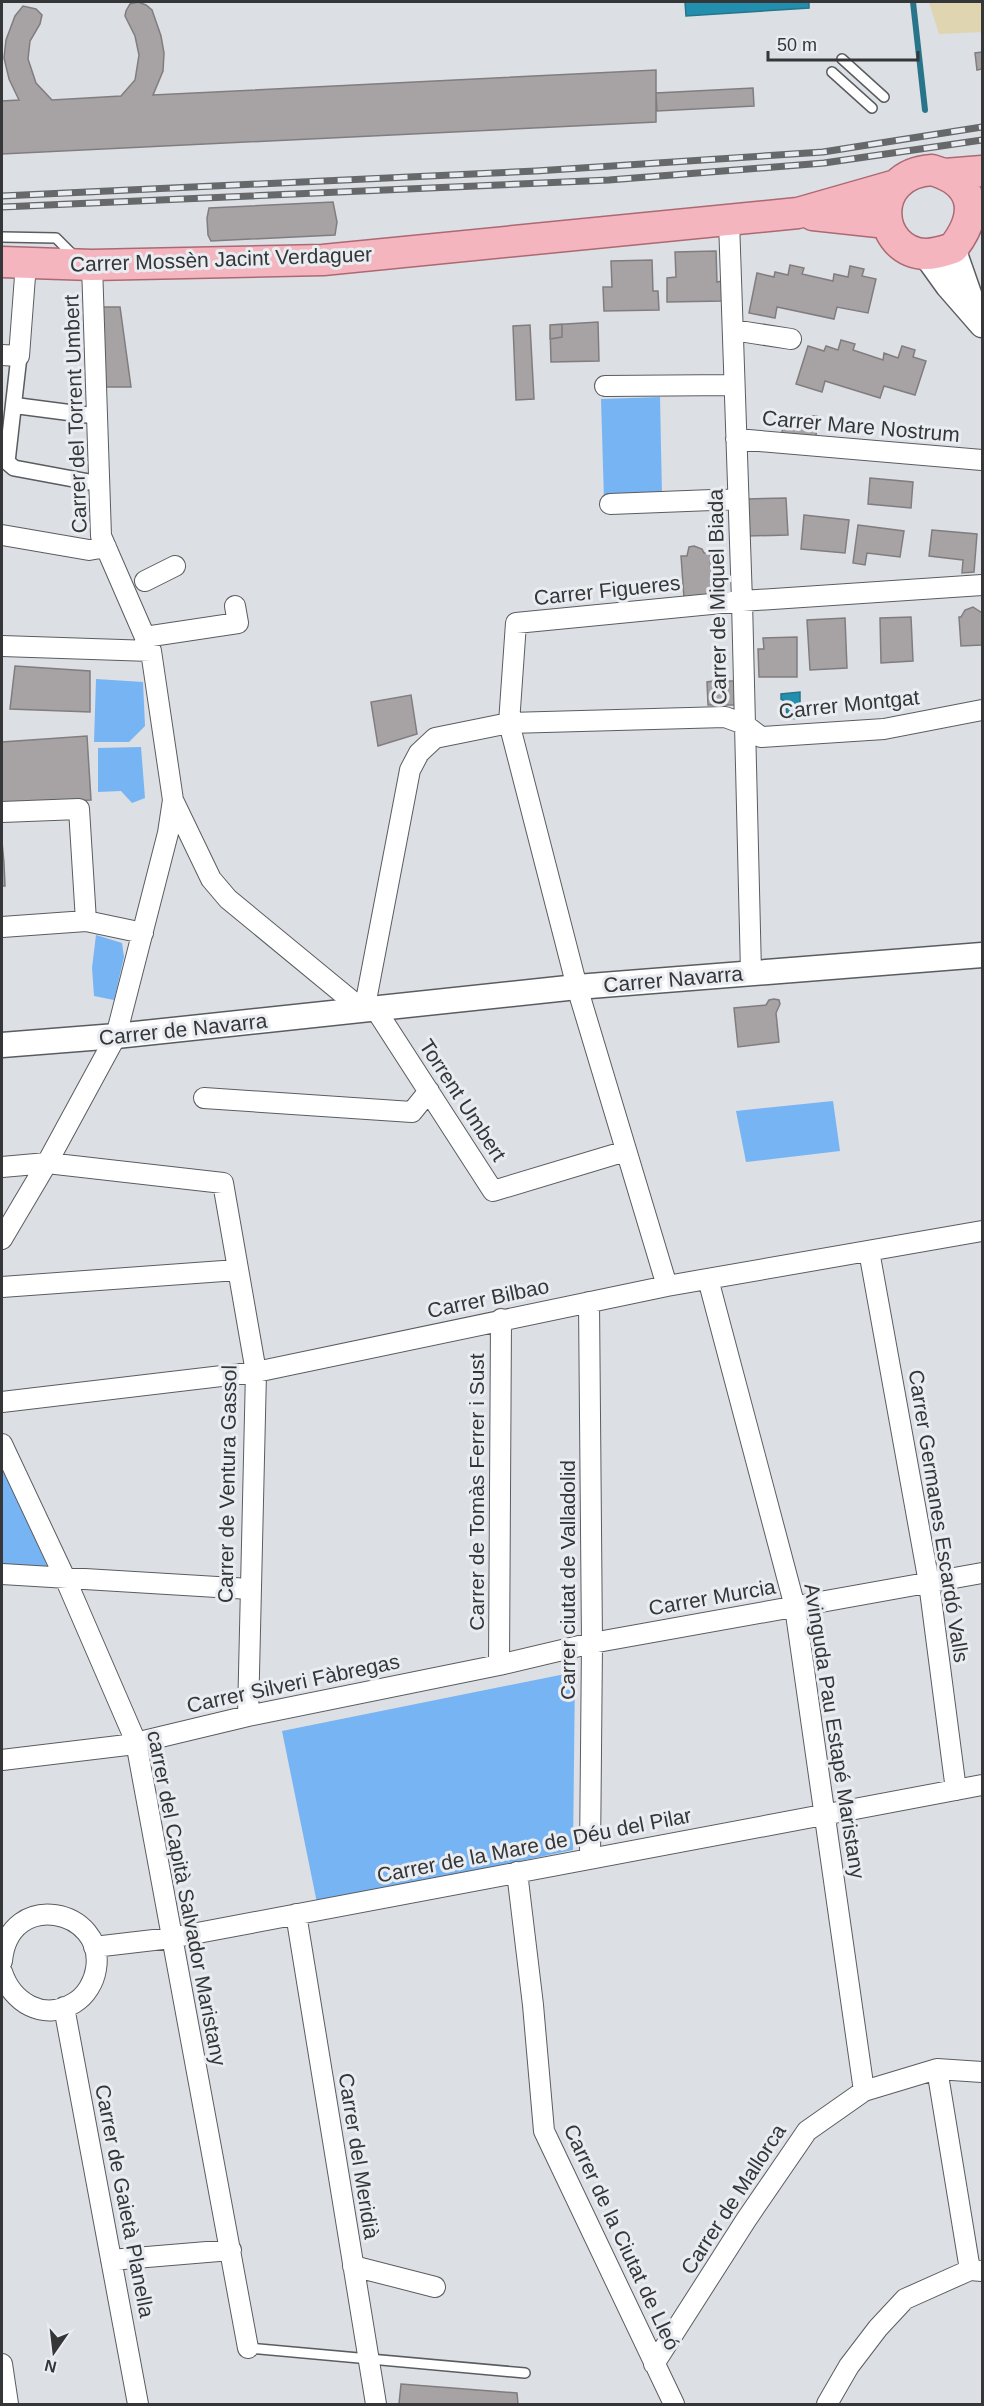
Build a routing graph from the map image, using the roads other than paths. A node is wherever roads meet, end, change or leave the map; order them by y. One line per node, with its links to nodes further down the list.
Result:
1 (842, 59): 3 (lane)
2 (832, 72): 4 (lane)
3 (884, 97)
4 (872, 108)
5 (982, 171): 6 (main road)
6 (945, 174): 7 (main road); 8 (main road)
7 (896, 185): 9 (main road); 11 (main road)
8 (977, 209): 13 (main road)
9 (798, 213): 10 (main road, Carrer Mossèn Jacint Verdaguer); 11 (main road)
10 (729, 221): 15 (main road, Carrer Mossèn Jacint Verdaguer); 17 (street, Carrer de Miquel Biada)
11 (887, 223): 13 (main road)
12 (2, 237): 15 (lane)
13 (939, 251): 16 (street)
14 (14, 262): 15 (main road, Carrer Mossèn Jacint Verdaguer); 19 (street)
15 (87, 264): 27 (street, Carrer del Torrent Umbert)
16 (980, 322)
17 (733, 330): 18 (street); 20 (street, Carrer de Miquel Biada)
18 (791, 339)
19 (10, 355): 26 (street)
20 (734, 385): 21 (street); 24 (street, Carrer de Miquel Biada)
21 (605, 387)
22 (19, 406): 23 (street)
23 (88, 415)
24 (736, 439): 25 (street, Carrer Mare Nostrum); 28 (street, Carrer de Miquel Biada)
25 (982, 460)
26 (4, 461): 27 (street)
27 (100, 484): 31 (street, Carrer del Torrent Umbert)
28 (738, 499): 29 (street); 35 (street, Carrer de Miquel Biada)
29 (610, 504)
30 (2, 535): 31 (street)
31 (106, 547): 37 (street, Carrer del Torrent Umbert)
32 (175, 566): 33 (street)
33 (145, 581)
34 (982, 585): 35 (street, Carrer Figueres)
35 (742, 601): 40 (street, Carrer Figueres); 41 (street, Carrer de Miquel Biada)
36 (235, 606): 37 (street)
37 (148, 644): 38 (street); 42 (street, Carrer del Torrent Umbert)
38 (2, 646)
39 (982, 710): 41 (street, Carrer Montgat)
40 (509, 723): 41 (street, Carrer Montgat); 49 (street); 50 (street, Carrer Montgat)
41 (744, 724): 48 (street, Carrer de Miquel Biada)
42 (173, 800): 46 (street); 50 (street, Carrer del Torrent Umbert)
43 (2, 812): 44 (street)
44 (86, 921): 45 (street); 46 (street)
45 (2, 927)
46 (143, 933): 51 (street)
47 (982, 955): 48 (street, Carrer Navarra)
48 (751, 972): 49 (street, Carrer Navarra)
49 (577, 987): 50 (street, Carrer Navarra); 55 (street)
50 (370, 1010): 51 (street, Carrer de Navarra); 53 (street, Torrent Umbert)
51 (116, 1036): 52 (street, Carrer de Navarra); 56 (street)
52 (2, 1045)
53 (429, 1091): 54 (street); 55 (street, Torrent Umbert)
54 (204, 1098)
55 (626, 1151): 63 (street)
56 (47, 1163): 57 (street); 59 (street); 61 (street, Carrer de Ventura Gassol)
57 (2, 1167)
58 (982, 1231): 60 (street, Carrer Bilbao)
59 (2, 1239)
60 (869, 1251): 62 (street, Carrer Bilbao); 73 (street, Carrer Germanes Escardó Valls)
61 (237, 1270): 64 (street); 67 (street, Carrer de Ventura Gassol)
62 (708, 1279): 63 (street, Carrer Bilbao); 75 (street, Avinguda Pau Estapé Maristany)
63 (667, 1286): 65 (street, Carrer Bilbao)
64 (2, 1287)
65 (588, 1302): 66 (street, Carrer Bilbao); 76 (street, Carrer ciutat de Valladolid)
66 (501, 1319): 67 (street, Carrer Bilbao); 77 (street, Carrer de Tomàs Ferrer i Sust)
67 (256, 1372): 68 (street, Carrer Bilbao); 74 (street, Carrer de Ventura Gassol)
68 (2, 1402)
69 (2, 1444): 72 (street, carrer del Capità Salvador Maristany)
70 (982, 1573): 73 (street, Carrer Murcia)
71 (2, 1574): 72 (street)
72 (65, 1578): 74 (street); 79 (street, carrer del Capità Salvador Maristany)
73 (929, 1583): 75 (street, Carrer Murcia); 82 (street, Carrer Germanes Escardó Valls)
74 (250, 1589): 78 (street, Carrer de Ventura Gassol)
75 (795, 1607): 76 (street, Carrer Murcia); 83 (street, Avinguda Pau Estapé Maristany)
76 (592, 1643): 77 (street, Carrer Silveri Fàbregas); 84 (street, Carrer ciutat de Valladolid)
77 (499, 1665): 78 (street, Carrer Silveri Fàbregas)
78 (248, 1716): 79 (street, Carrer Silveri Fàbregas)
79 (136, 1742): 80 (street, Carrer Silveri Fàbregas); 87 (street, carrer del Capità Salvador Maristany)
80 (2, 1760)
81 (982, 1785): 82 (street, Carrer de la Mare de Déu del Pilar)
82 (956, 1790): 83 (street, Carrer de la Mare de Déu del Pilar)
83 (824, 1816): 84 (street, Carrer de la Mare de Déu del Pilar); 94 (street, Avinguda Pau Estapé Maristany)
84 (590, 1857): 85 (street, Carrer de la Mare de Déu del Pilar)
85 (517, 1872): 86 (street, Carrer de la Mare de Déu del Pilar); 103 (street, Carrer de la Ciutat de Lleó)
86 (296, 1914): 87 (street, Carrer de la Mare de Déu del Pilar); 97 (street, Carrer del Meridià)
87 (171, 1938): 88 (street, Carrer de la Mare de Déu del Pilar); 95 (street, carrer del Capità Salvador Maristany)
88 (94, 1947): 89 (street); 91 (street)
89 (2, 1961)
90 (2, 1972): 91 (street)
91 (64, 2007): 96 (street, Carrer de Gaietà Planella)
92 (937, 2069): 93 (street, Carrer de Mallorca); 94 (street, Carrer de Mallorca); 98 (street)
93 (982, 2072)
94 (864, 2091): 103 (street, Carrer de Mallorca)
95 (231, 2250): 96 (street); 100 (street, carrer del Capità Salvador Maristany)
96 (111, 2260): 106 (street, Carrer de Gaietà Planella)
97 (353, 2266): 99 (street); 101 (street, Carrer del Meridià)
98 (976, 2270): 109 (street)
99 (435, 2287)
100 (248, 2348): 101 (lane)
101 (368, 2358): 104 (lane); 107 (street, Carrer del Meridià)
102 (2, 2364): 105 (street)
103 (654, 2364): 108 (street, Carrer de la Ciutat de Lleó)
104 (525, 2373)
105 (9, 2404)
106 (138, 2404)
107 (376, 2404)
108 (674, 2404)
109 (827, 2404)

